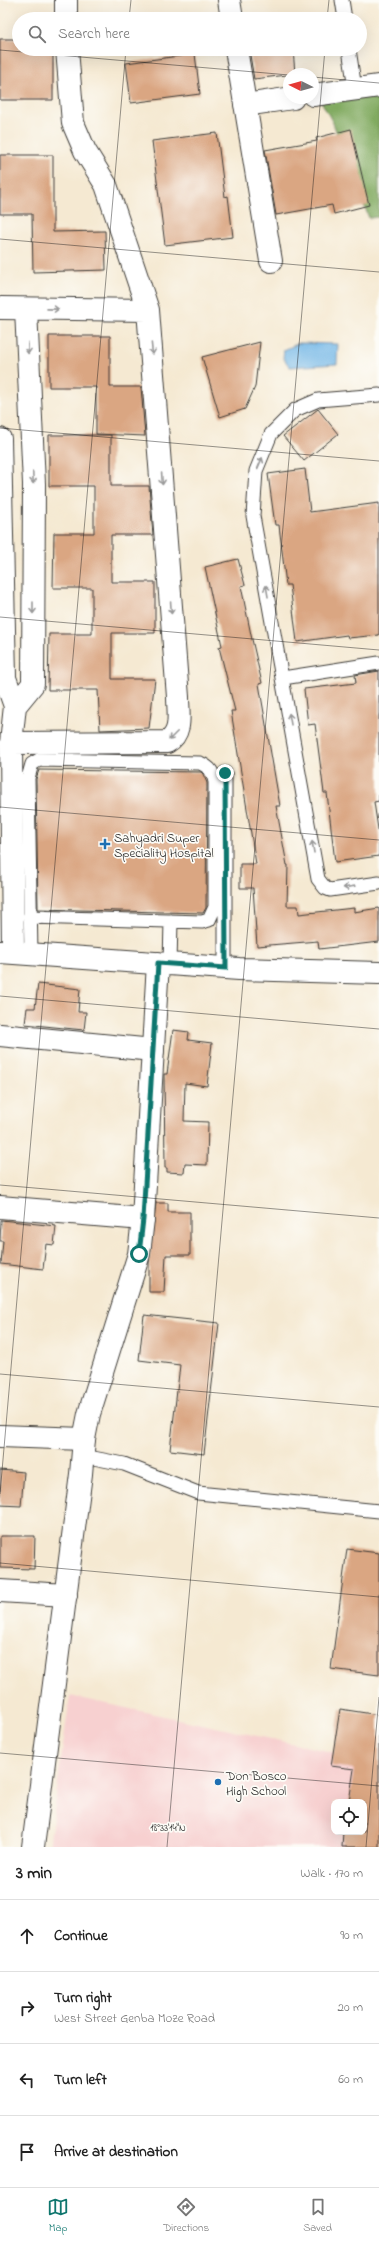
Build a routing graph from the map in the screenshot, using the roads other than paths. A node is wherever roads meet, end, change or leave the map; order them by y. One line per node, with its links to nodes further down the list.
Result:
1 (66, 0): 4 (street)
2 (229, 0): 5 (street)
3 (342, 0): 6 (lane)
4 (66, 12)
5 (231, 12)
6 (344, 12)
7 (68, 56): 18 (street)
8 (237, 56): 14 (street)
9 (350, 56): 11 (lane)
10 (379, 86): 11 (street)
11 (355, 89): 12 (street)
12 (319, 94)
13 (283, 99): 14 (street)
14 (245, 105): 15 (street)
15 (270, 261)
16 (0, 308): 17 (street)
17 (26, 309): 18 (street, one-way to 18); 23 (street, one-way to 23)
18 (148, 310): 24 (street, one-way to 24)
19 (379, 395): 22 (lane, one-way to 19)
20 (0, 439): 23 (street)
21 (379, 663): 22 (lane)
22 (283, 678): 26 (lane, one-way to 22)
23 (15, 706): 24 (street)
24 (11, 742): 27 (street)
25 (225, 773): 32 (lane)
26 (379, 882)
27 (6, 902): 30 (street)
28 (171, 921): 29 (lane); 29 (lane); 31 (lane)
29 (29, 922): 30 (lane)
30 (14, 953): 31 (street)
31 (164, 963): 32 (street); 35 (street)
32 (226, 968): 33 (street)
33 (379, 973)
34 (0, 1035): 35 (street)
35 (153, 1050): 37 (street)
36 (0, 1207): 37 (street)
37 (143, 1219): 39 (street)
38 (0, 1436): 39 (street)
39 (83, 1448): 40 (lane); 42 (street)
40 (379, 1511)
41 (0, 1591): 42 (street)
42 (66, 1595): 43 (street)
43 (33, 1847)

